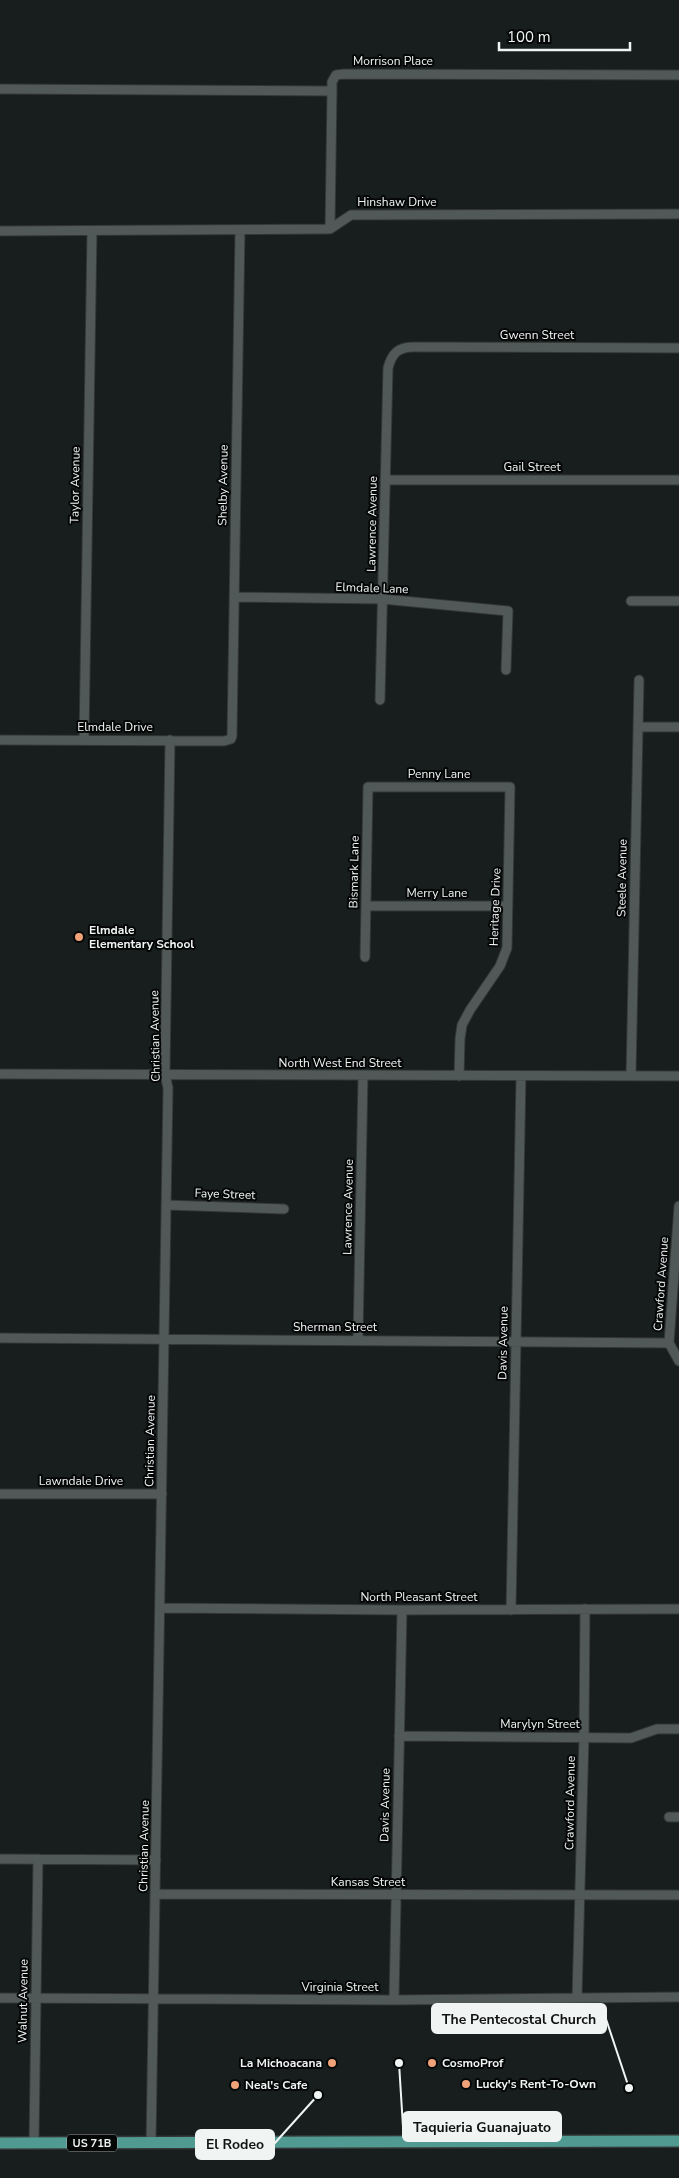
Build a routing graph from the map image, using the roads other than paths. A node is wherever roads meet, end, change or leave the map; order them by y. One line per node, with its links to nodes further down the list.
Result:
1 (679, 75): 3 (street, Morrison Place)
2 (0, 89): 3 (street)
3 (332, 91): 5 (street)
4 (679, 214): 5 (street, Hinshaw Drive)
5 (330, 229): 7 (street)
6 (0, 230): 8 (street)
7 (240, 230): 8 (street); 13 (street, Shelby Avenue)
8 (92, 231): 24 (street, Taylor Avenue)
9 (679, 348): 10 (street, Gwenn Street)
10 (396, 351): 11 (street, Lawrence Avenue)
11 (385, 480): 12 (street, Gail Street); 14 (street, Lawrence Avenue)
12 (679, 480)
13 (234, 597): 14 (street, Elmdale Lane); 22 (street, Shelby Avenue)
14 (382, 599): 17 (street, Elmdale Lane); 19 (street, Lawrence Avenue)
15 (631, 601): 16 (street)
16 (679, 601)
17 (506, 670)
18 (639, 680): 20 (street, Steele Avenue)
19 (380, 700)
20 (638, 727): 21 (street); 36 (street, Steele Avenue)
21 (679, 727)
22 (230, 739): 25 (street, Elmdale Drive)
23 (0, 740): 24 (street, Elmdale Drive)
24 (84, 740): 25 (street, Elmdale Drive)
25 (170, 740): 32 (street, Christian Avenue)
26 (368, 787): 27 (street, Penny Lane); 28 (street, Bismark Lane)
27 (510, 787): 29 (street, Heritage Drive)
28 (366, 906): 29 (street, Merry Lane); 30 (street, Bismark Lane)
29 (508, 906): 34 (street, Heritage Drive)
30 (365, 957)
31 (0, 1074): 32 (street, North West End Street)
32 (165, 1074): 33 (street, North West End Street); 38 (street, Christian Avenue)
33 (363, 1075): 34 (street, North West End Street); 43 (street, Lawrence Avenue)
34 (459, 1076): 35 (street, North West End Street)
35 (521, 1076): 36 (street, North West End Street); 44 (street, Davis Avenue)
36 (631, 1076): 37 (street, North West End Street)
37 (679, 1076)
38 (166, 1204): 40 (street, Faye Street); 42 (street, Christian Avenue)
39 (679, 1206): 45 (street, Crawford Avenue)
40 (284, 1209)
41 (0, 1338): 42 (street, Sherman Street)
42 (163, 1338): 43 (street, Sherman Street); 48 (street, Christian Avenue)
43 (358, 1340): 44 (street, Sherman Street)
44 (515, 1341): 45 (street, Sherman Street); 53 (street, Davis Avenue)
45 (669, 1343): 46 (street, Crawford Avenue)
46 (679, 1362)
47 (0, 1494): 48 (street, Lawndale Drive)
48 (162, 1494): 49 (street, Christian Avenue)
49 (160, 1608): 52 (street, North Pleasant Street); 61 (street, Christian Avenue)
50 (585, 1609): 51 (street, North Pleasant Street); 53 (street, North Pleasant Street); 56 (street, Crawford Avenue)
51 (679, 1609)
52 (402, 1610): 53 (street, North Pleasant Street); 55 (street, Davis Avenue)
53 (511, 1610)
54 (679, 1729): 56 (street, Marylyn Street)
55 (399, 1736): 56 (street, Marylyn Street); 63 (street, Davis Avenue)
56 (584, 1737): 64 (street, Crawford Avenue)
57 (669, 1817): 58 (street)
58 (679, 1817)
59 (0, 1859): 60 (street)
60 (38, 1859): 61 (street); 67 (street, Walnut Avenue)
61 (156, 1860): 62 (street, Christian Avenue)
62 (156, 1894): 63 (street, Kansas Street); 68 (street, Christian Avenue)
63 (396, 1894): 64 (street, Kansas Street); 71 (street, Davis Avenue)
64 (580, 1895): 65 (street, Kansas Street); 69 (street, Crawford Avenue)
65 (679, 1895)
66 (0, 1998): 67 (street, Virginia Street)
67 (36, 1998): 68 (street, Virginia Street); 74 (street, Walnut Avenue)
68 (154, 1998): 71 (street, Virginia Street); 75 (street, Christian Avenue)
69 (577, 1998): 70 (street, Virginia Street); 71 (street, Virginia Street)
70 (679, 1998)
71 (394, 2000)
72 (679, 2141): 75 (main road, US 71B)
73 (0, 2143): 74 (main road, US 71B)
74 (34, 2143): 75 (main road, US 71B)
75 (151, 2143)

